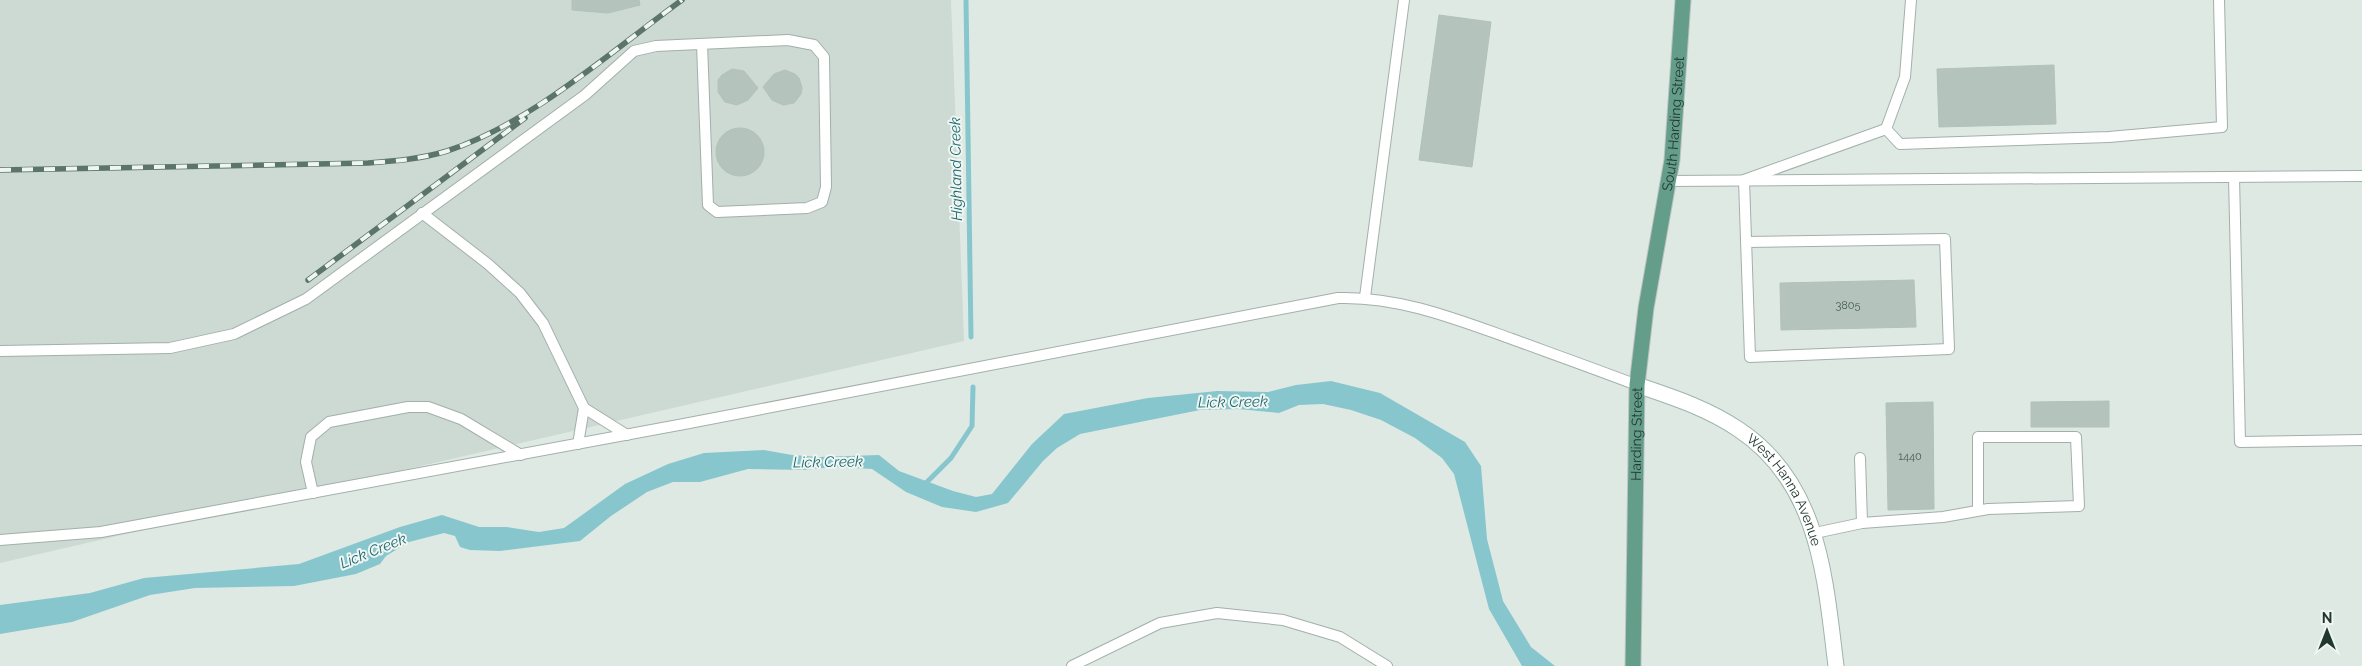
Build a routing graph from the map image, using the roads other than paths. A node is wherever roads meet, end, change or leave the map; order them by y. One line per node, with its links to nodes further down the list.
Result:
1 (1404, 0): 14 (lane)
2 (1683, 0): 10 (main road, South Harding Street)
3 (1911, 0): 6 (lane)
4 (2219, 0): 6 (lane)
5 (702, 44): 5 (lane); 11 (lane)
6 (1886, 128): 9 (lane)
7 (2362, 176): 8 (lane)
8 (2234, 177): 9 (lane); 19 (lane)
9 (1744, 180): 10 (lane); 12 (lane)
10 (1668, 181): 13 (main road, South Harding Street)
11 (422, 213): 15 (lane); 17 (lane)
12 (1746, 242): 12 (lane)
13 (1657, 246): 16 (main road, Harding Street)
14 (1365, 297): 16 (lane); 18 (lane)
15 (0, 351)
16 (1637, 385): 26 (main road, West Hanna Avenue); 30 (main road, Harding Street)
17 (584, 408): 18 (lane); 20 (lane)
18 (627, 435): 20 (lane)
19 (2362, 440)
20 (578, 444): 21 (lane)
21 (521, 455): 23 (lane); 23 (lane)
22 (1860, 458): 25 (lane)
23 (313, 493): 27 (lane)
24 (1978, 511): 24 (lane); 25 (lane)
25 (1862, 523): 26 (lane)
26 (1815, 533): 31 (main road, West Hanna Avenue)
27 (0, 540)
28 (1072, 666): 29 (lane)
29 (1387, 666)
30 (1633, 666)
31 (1836, 666)

